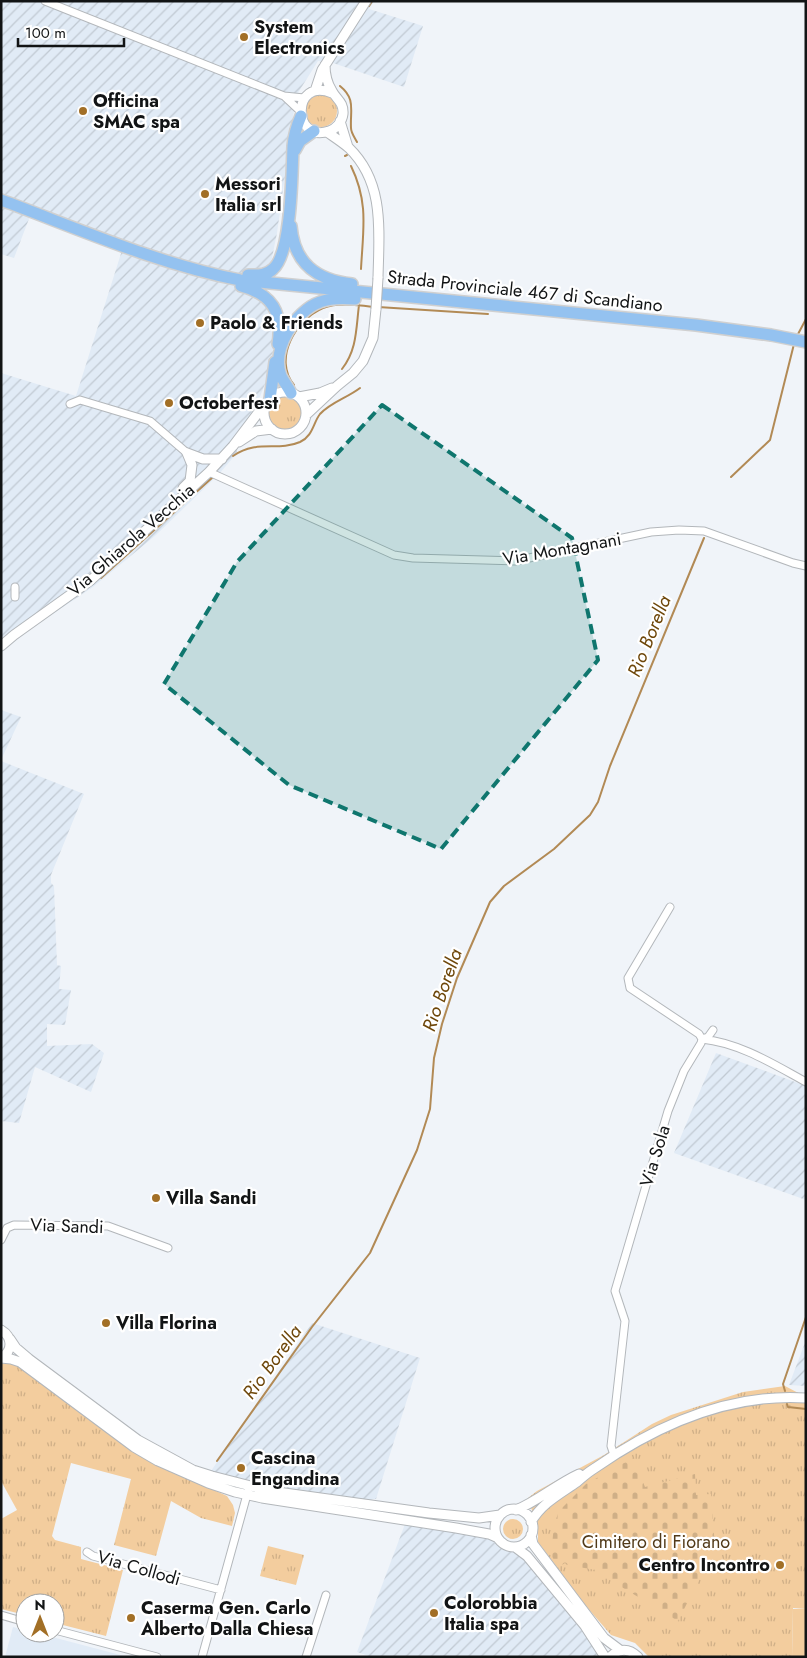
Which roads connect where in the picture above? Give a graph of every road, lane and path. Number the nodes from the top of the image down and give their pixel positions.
1 (45, 1) edge
2 (366, 1) edge
3 (325, 65) junction
4 (314, 91) junction
5 (332, 93) junction
6 (284, 96) junction
7 (304, 98) junction
8 (300, 114) junction
9 (340, 121) junction
10 (314, 131) junction
11 (327, 132) junction
12 (348, 147) junction
13 (294, 154) junction
14 (1, 193) edge
15 (1, 200) edge
16 (290, 209) junction
17 (160, 256) junction
18 (460, 302) junction
19 (806, 342) edge
20 (337, 386) junction
21 (295, 395) junction
22 (268, 403) junction
23 (70, 404) dead end
24 (306, 415) junction
25 (272, 429) junction
26 (233, 446) junction
27 (187, 453) junction
28 (203, 458) junction
29 (222, 458) junction
30 (192, 465) junction
31 (209, 472) junction
32 (180, 499) junction
33 (806, 566) edge
34 (15, 588) dead end
35 (16, 597) dead end
36 (1, 646) edge
37 (670, 907) dead end
38 (713, 1030) dead end
39 (702, 1039) junction
40 (806, 1082) edge
41 (1, 1240) edge
42 (168, 1248) dead end
43 (1, 1330) edge
44 (10, 1339) junction
45 (1, 1358) edge
46 (806, 1398) edge
47 (614, 1455) junction
48 (593, 1468) junction
49 (248, 1491) junction
50 (516, 1510) junction
51 (500, 1515) junction
52 (531, 1522) junction
53 (531, 1535) junction
54 (498, 1538) junction
55 (515, 1547) junction
56 (87, 1552) dead end
57 (221, 1590) junction
58 (326, 1595) dead end
59 (1, 1615) edge
60 (15, 1619) edge
61 (65, 1633) edge
62 (620, 1650) junction
63 (157, 1657) edge
64 (202, 1657) edge
65 (306, 1657) edge
66 (605, 1657) edge
67 (610, 1657) edge
68 (638, 1657) edge

1 - 6 street
2 - 3 street
3 - 4 street
3 - 5 street, Via Ghiarola Vecchia
4 - 5 street
4 - 7 street
5 - 9 street, Via Ghiarola Vecchia
6 - 7 street
6 - 8 street
7 - 8 street
8 - 10 street
8 - 13 highway
9 - 11 street
9 - 12 street, Via Ghiarola Vecchia
10 - 11 street
10 - 13 highway
11 - 12 street, Via Ghiarola Vecchia
12 - 20 street, Via Ghiarola Vecchia, bridge
13 - 16 highway
14 - 17 highway, Strada Provinciale 467 di Scandiano
15 - 17 highway, Strada Provinciale 467 di Scandiano
16 - 17 highway
16 - 18 highway
17 - 18 highway, Strada Provinciale 467 di Scandiano
17 - 22 highway
18 - 19 highway, Strada Provinciale 467 di Scandiano
18 - 21 highway
20 - 21 street, Via Ghiarola Vecchia
20 - 24 street, Via Ghiarola Vecchia
21 - 22 street, Via Ghiarola Vecchia
21 - 24 street
22 - 25 street
22 - 26 street, Via Ghiarola Vecchia
23 - 27 street
24 - 25 street, Via Ghiarola Vecchia
25 - 26 street, Via Ghiarola Vecchia
26 - 29 street, Via Ghiarola Vecchia
27 - 28 street
27 - 30 street
28 - 29 street
28 - 31 street
29 - 31 street, Via Ghiarola Vecchia
30 - 31 street
30 - 32 street
31 - 32 street, Via Ghiarola Vecchia
31 - 33 street, Via Montagnani
32 - 36 street, Via Ghiarola Vecchia
34 - 35 street
37 - 39 street
38 - 39 street
39 - 40 street
39 - 47 street, Via Sola
41 - 42 street, Via Sandi
43 - 44 street
44 - 45 street
44 - 49 street
45 - 49 street
46 - 47 street
47 - 48 street
48 - 50 street
48 - 52 street
49 - 51 street
49 - 54 street
49 - 57 street
50 - 51 street
50 - 52 street
51 - 54 street
52 - 53 street
53 - 55 street
53 - 62 street
54 - 55 street
55 - 66 street
56 - 57 street, Via Collodi
57 - 64 street
58 - 65 street
59 - 60 street
61 - 63 street
62 - 67 street
62 - 68 street

